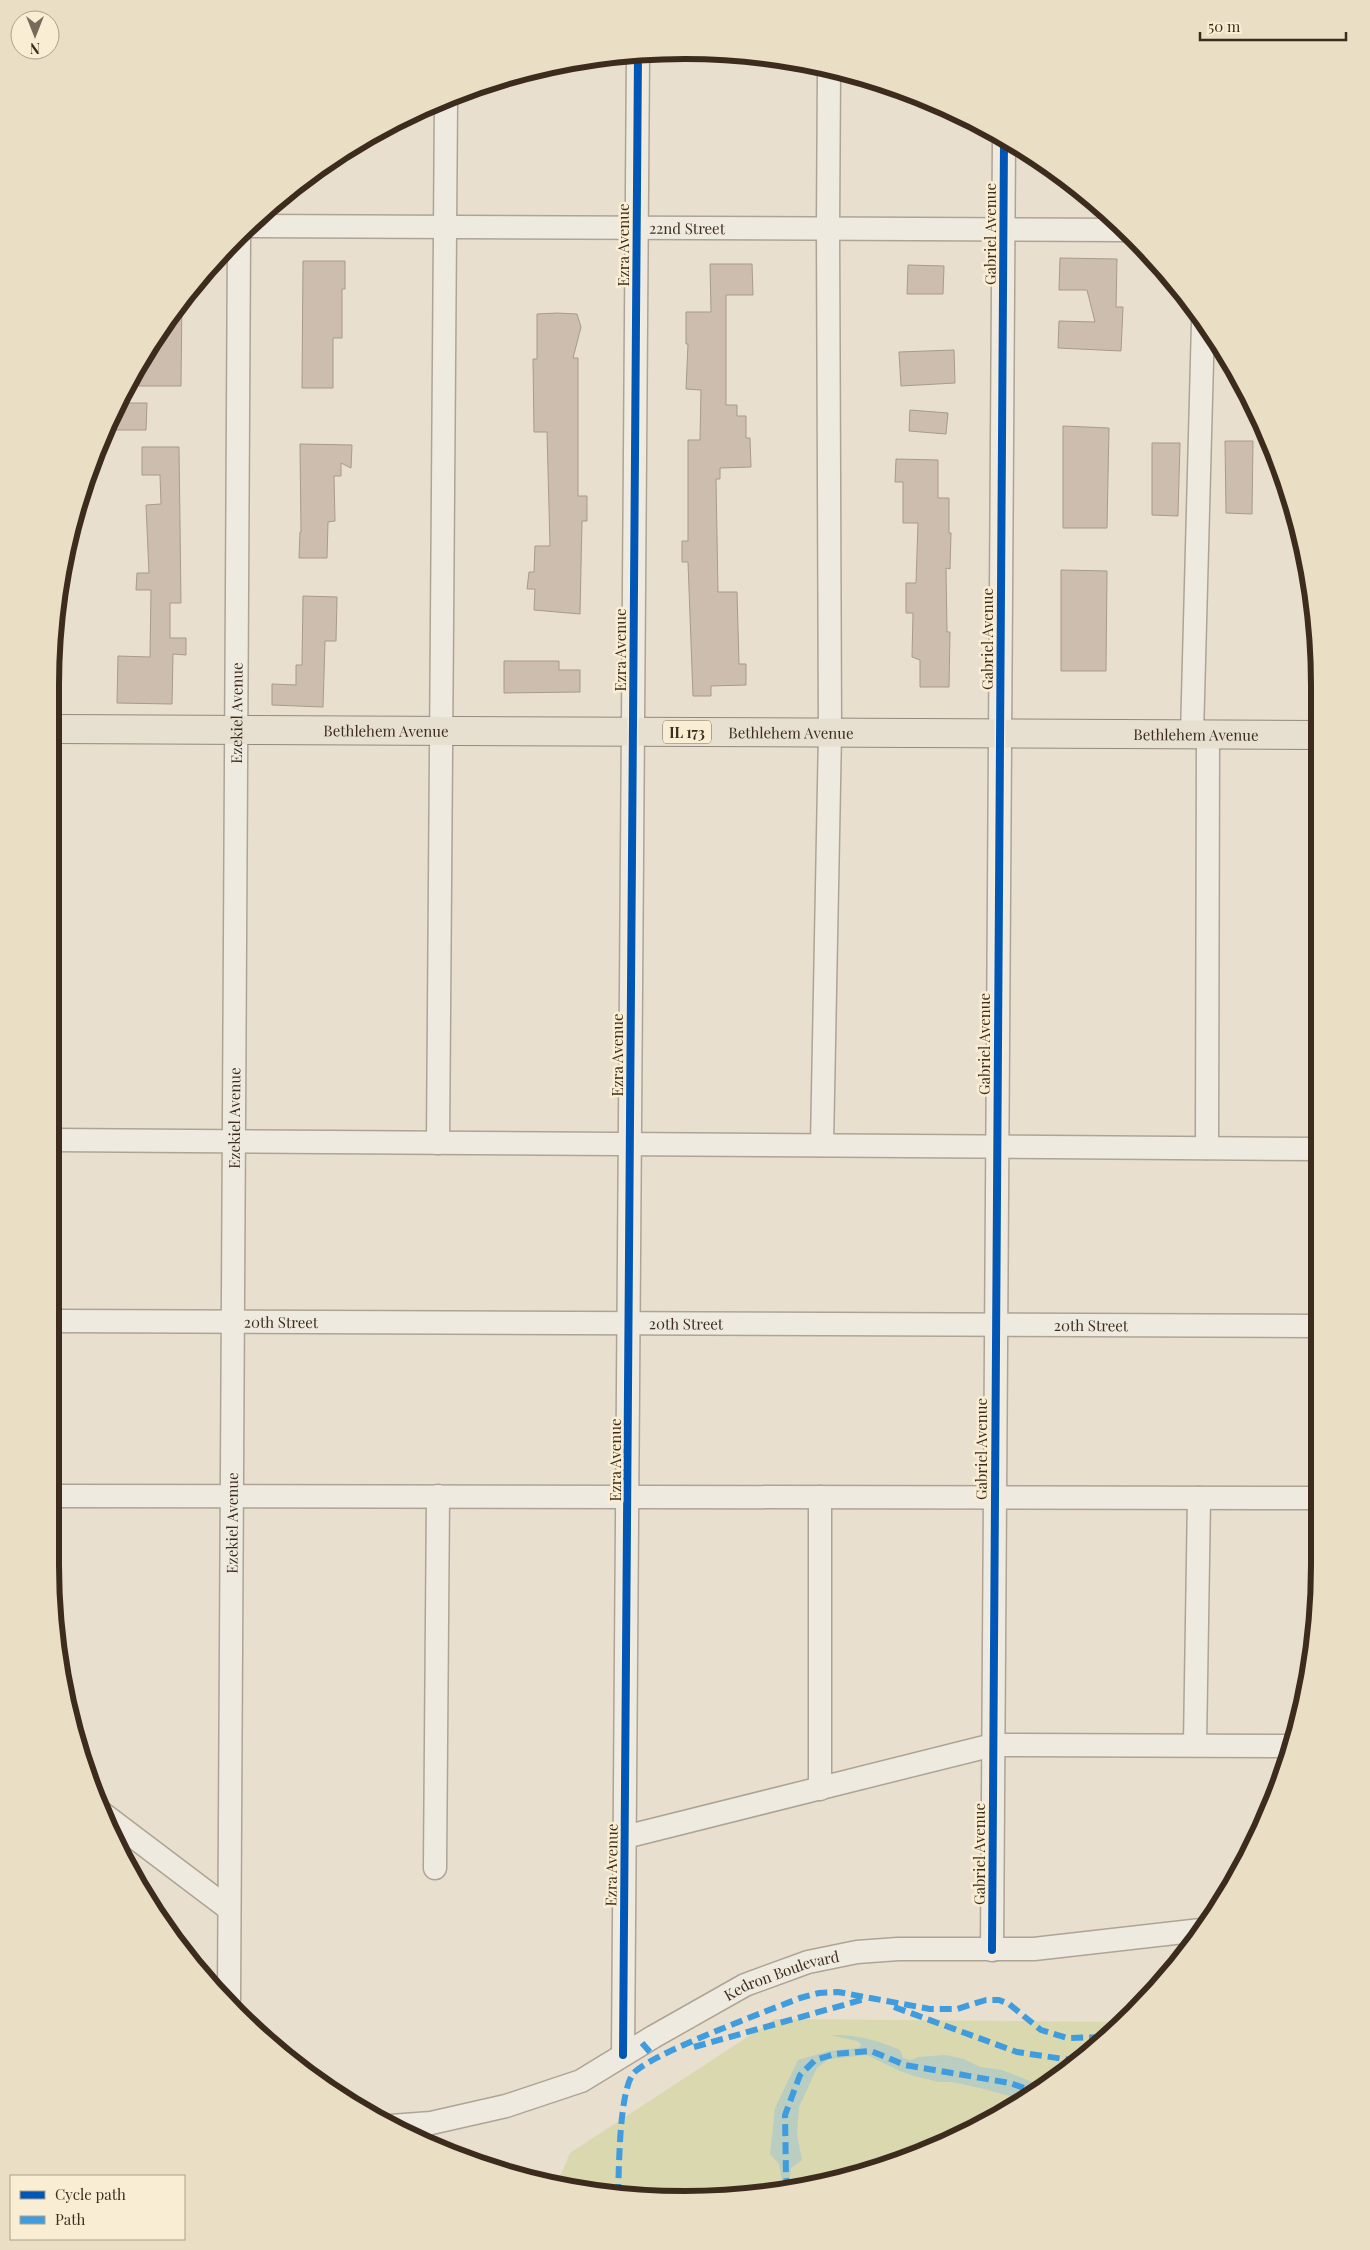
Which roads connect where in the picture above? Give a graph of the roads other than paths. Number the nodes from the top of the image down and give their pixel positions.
1 (638, 61) edge
2 (829, 76) edge
3 (446, 106) edge
4 (1004, 147) edge
5 (259, 226) edge
6 (444, 227) junction
7 (637, 228) junction
8 (828, 229) junction
9 (1004, 229) junction
10 (1115, 230) edge
11 (239, 245) edge
12 (1203, 333) edge
13 (59, 730) edge
14 (236, 730) junction
15 (441, 731) junction
16 (633, 732) junction
17 (830, 733) junction
18 (1000, 734) junction
19 (1200, 735) junction
20 (1311, 735) edge
21 (59, 1140) edge
22 (234, 1141) junction
23 (438, 1143) junction
24 (630, 1144) junction
25 (822, 1145) junction
26 (998, 1146) junction
27 (1207, 1148) junction
28 (1311, 1148) edge
29 (59, 1321) edge
30 (232, 1321) junction
31 (630, 1323) junction
32 (995, 1325) junction
33 (1311, 1326) edge
34 (59, 1496) edge
35 (232, 1496) junction
36 (438, 1496) junction
37 (628, 1497) junction
38 (820, 1497) junction
39 (994, 1497) junction
40 (1199, 1498) junction
41 (1311, 1498) edge
42 (993, 1744) junction
43 (1195, 1745) junction
44 (1284, 1746) edge
45 (820, 1788) junction
46 (114, 1822) edge
47 (625, 1838) junction
48 (434, 1868) dead end
49 (229, 1908) junction
50 (1193, 1931) edge
51 (992, 1950) junction
52 (228, 1993) edge
53 (623, 2055) junction
54 (404, 2125) edge

1 - 7 street, Ezra Avenue
2 - 8 street
3 - 6 street
4 - 9 street, Gabriel Avenue
5 - 6 street, 22nd Street
6 - 7 street, 22nd Street
6 - 15 street
7 - 8 street, 22nd Street
7 - 16 street, Ezra Avenue
8 - 9 street, 22nd Street
8 - 17 street
9 - 10 street, 22nd Street
9 - 18 street, Gabriel Avenue
11 - 14 street, Ezekiel Avenue
12 - 19 street
13 - 14 main road, Bethlehem Avenue / IL 173
14 - 15 main road, Bethlehem Avenue / IL 173
14 - 22 street, Ezekiel Avenue
15 - 16 main road, Bethlehem Avenue / IL 173
15 - 23 street
16 - 17 main road, Bethlehem Avenue / IL 173
16 - 24 street, Ezra Avenue
17 - 18 main road, Bethlehem Avenue / IL 173
17 - 25 street
18 - 19 main road, Bethlehem Avenue / IL 173
18 - 26 street, Gabriel Avenue
19 - 20 main road, Bethlehem Avenue / IL 173
19 - 27 street
21 - 22 street
22 - 23 street
22 - 30 street, Ezekiel Avenue
23 - 24 street
24 - 25 street
24 - 31 street, Ezra Avenue
25 - 26 street
26 - 27 street
26 - 32 street, Gabriel Avenue
27 - 28 street
29 - 30 street, 20th Street
30 - 31 street, 20th Street
30 - 35 street, Ezekiel Avenue
31 - 32 street, 20th Street
31 - 37 street, Ezra Avenue
32 - 33 street, 20th Street
32 - 39 street, Gabriel Avenue
34 - 35 street
35 - 36 street
35 - 49 street, Ezekiel Avenue
36 - 37 street
36 - 48 street
37 - 38 street
37 - 47 street, Ezra Avenue
38 - 39 street
38 - 45 street
39 - 40 street
39 - 42 street, Gabriel Avenue
40 - 41 street
40 - 43 street
42 - 43 street
42 - 45 street
42 - 51 street, Gabriel Avenue
43 - 44 street
45 - 47 street
46 - 49 street
47 - 53 street, Ezra Avenue
49 - 52 street, Ezekiel Avenue
50 - 51 street, Kedron Boulevard
51 - 53 street, Kedron Boulevard
53 - 54 street, Kedron Boulevard

